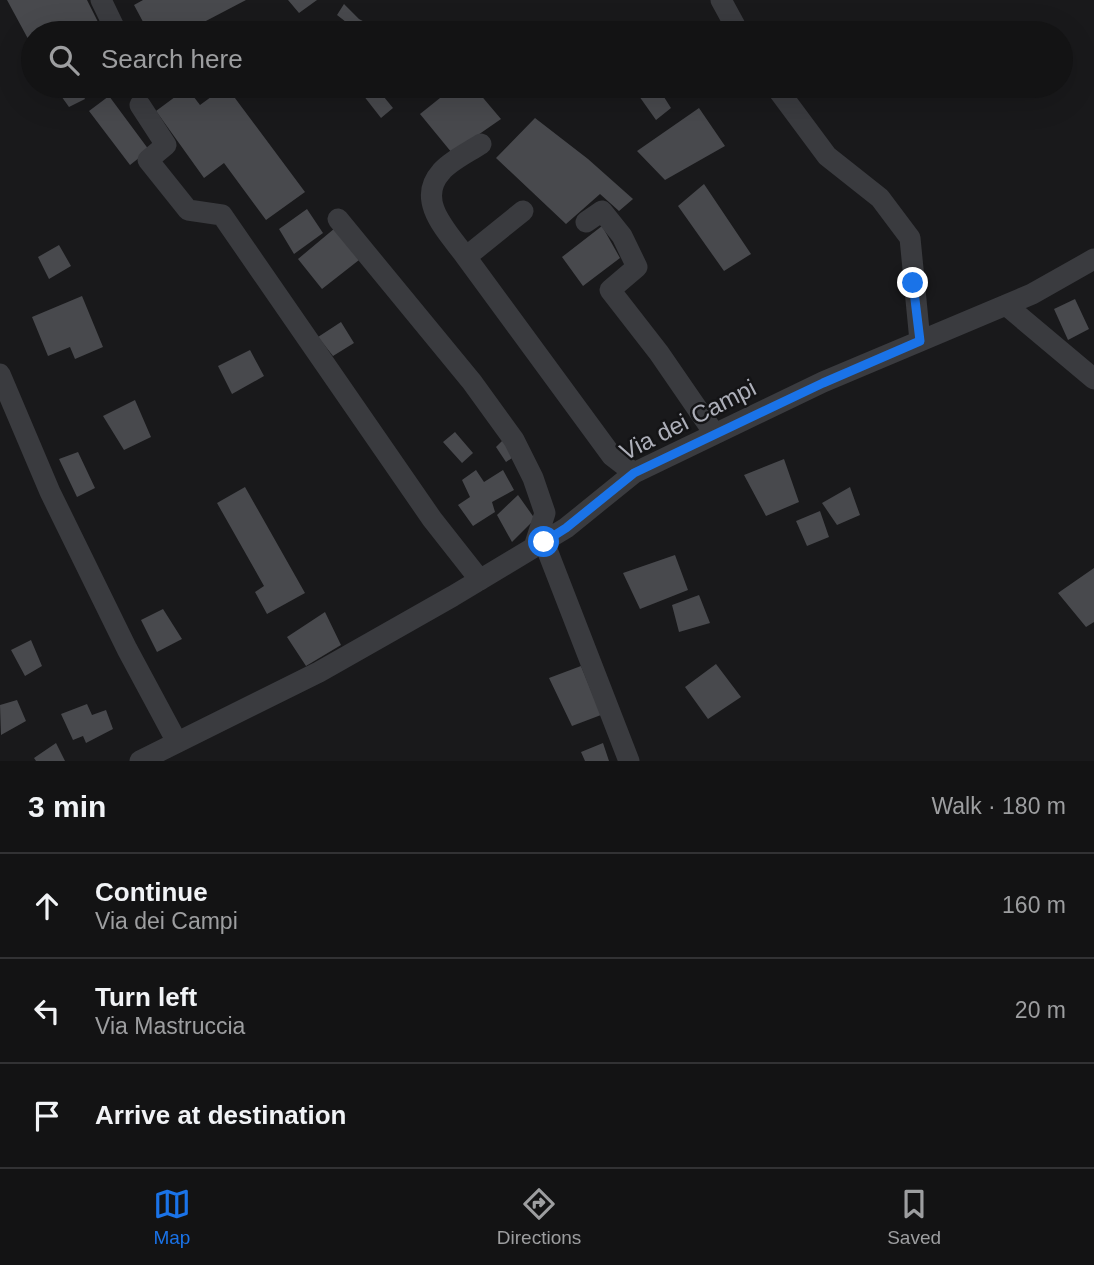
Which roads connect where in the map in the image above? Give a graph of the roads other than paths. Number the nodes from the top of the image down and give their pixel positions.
1 (101, 0) edge
2 (722, 0) edge
3 (111, 21) edge
4 (733, 21) edge
5 (784, 98) edge
6 (140, 105) dead end
7 (481, 144) dead end
8 (523, 211) dead end
9 (338, 219) dead end
10 (586, 222) dead end
11 (466, 257) junction
12 (1094, 259) edge
13 (1006, 305) junction
14 (920, 341) junction
15 (0, 374) edge
16 (1094, 379) edge
17 (714, 433) junction
18 (634, 473) junction
19 (539, 544) junction
20 (480, 580) junction
21 (177, 742) junction
22 (140, 761) edge
23 (629, 761) edge

1 - 3 street
2 - 4 street
5 - 14 street
6 - 20 street
7 - 11 street
8 - 11 street
9 - 19 street
10 - 17 street
11 - 18 street
12 - 13 street, Via dei Campi
13 - 14 street, Via dei Campi
13 - 16 street
14 - 17 street, Via dei Campi
15 - 21 street
17 - 18 street, Via dei Campi
18 - 19 street, Via dei Campi
19 - 20 street, Via dei Campi
19 - 23 street
20 - 21 street, Via dei Campi
21 - 22 street, Via dei Campi

